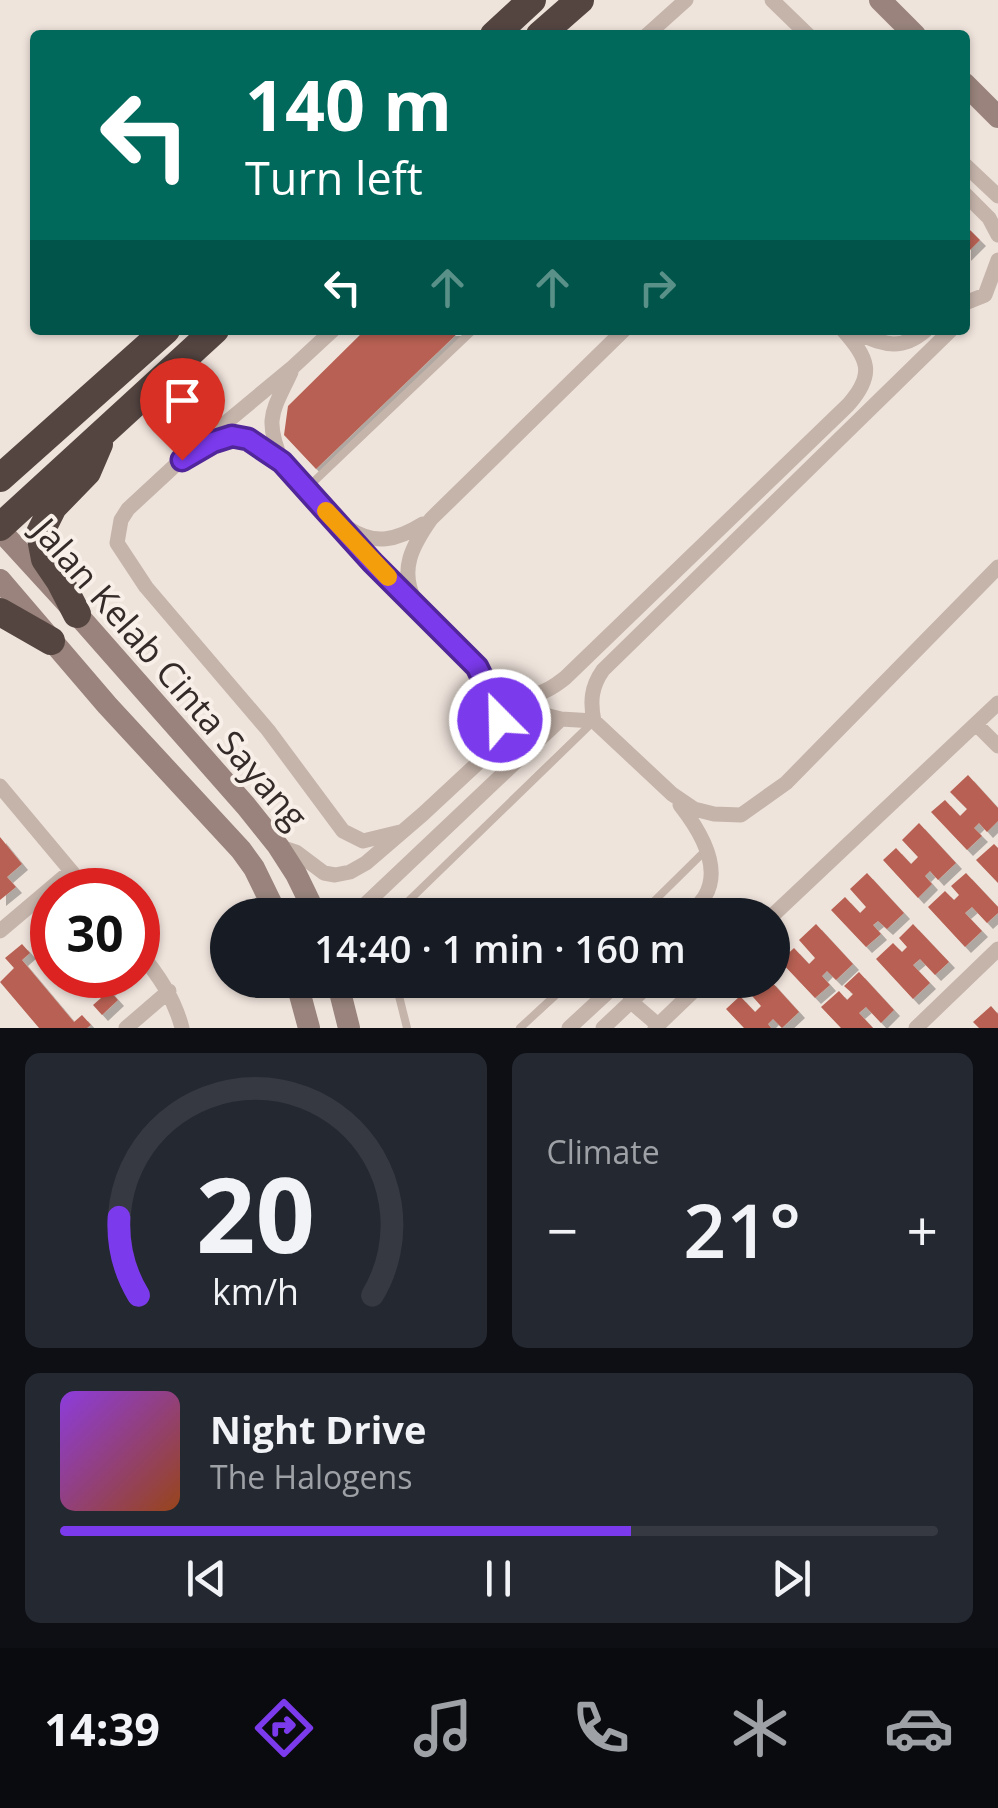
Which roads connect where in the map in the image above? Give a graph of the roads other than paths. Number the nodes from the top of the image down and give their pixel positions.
1 (532, 0) edge
2 (580, 0) edge
3 (686, 0) edge
4 (772, 0) edge
5 (885, 5) edge
6 (499, 30) edge
7 (546, 30) edge
8 (653, 30) edge
9 (795, 30) edge
10 (895, 30) edge
11 (911, 30) edge
12 (970, 89) edge
13 (998, 117) edge
14 (970, 170) edge
15 (998, 196) edge
16 (970, 199) edge
17 (998, 234) edge
18 (998, 260) edge
19 (991, 290) edge
20 (970, 311) edge
21 (160, 335) edge
22 (209, 335) edge
23 (328, 335) edge
24 (468, 335) edge
25 (619, 335) edge
26 (848, 335) edge
27 (860, 335) edge
28 (920, 335) edge
29 (946, 335) edge
30 (293, 367) junction
31 (106, 429) junction
32 (52, 430) junction
33 (0, 451) edge
34 (182, 460) junction
35 (282, 462) junction
36 (0, 478) edge
37 (306, 489) junction
38 (332, 518) junction
39 (431, 519) junction
40 (0, 528) edge
41 (998, 567) edge
42 (0, 580) edge
43 (420, 609) junction
44 (0, 612) edge
45 (77, 614) junction
46 (52, 641) junction
47 (477, 667) junction
48 (998, 703) edge
49 (561, 720) junction
50 (594, 721) junction
51 (976, 724) junction
52 (998, 746) edge
53 (0, 786) edge
54 (672, 794) junction
55 (406, 830) junction
56 (278, 846) junction
57 (707, 850) junction
58 (68, 868) edge
59 (270, 898) edge
60 (308, 898) edge
61 (372, 898) edge
62 (412, 898) edge
63 (658, 898) edge
64 (704, 898) edge
65 (790, 899) edge
66 (30, 905) edge
67 (0, 931) edge
68 (998, 949) edge
69 (160, 979) edge
70 (169, 991) junction
71 (301, 998) edge
72 (342, 998) edge
73 (400, 998) edge
74 (552, 998) edge
75 (602, 998) edge
76 (633, 998) edge
77 (686, 998) edge
78 (630, 1001) junction
79 (664, 1024) edge
80 (126, 1028) edge
81 (182, 1028) edge
82 (309, 1028) edge
83 (349, 1028) edge
84 (407, 1028) edge
85 (520, 1028) edge
86 (569, 1028) edge
87 (603, 1028) edge
88 (916, 1028) edge

1 - 6 highway
2 - 7 highway
3 - 8 street
4 - 9 street
5 - 10 street
5 - 11 main road
12 - 13 main road
14 - 15 street
16 - 17 street
18 - 19 street
19 - 20 street
21 - 32 highway
22 - 31 highway
23 - 30 street
24 - 37 lane
25 - 39 street
26 - 47 street
27 - 28 street
29 - 50 street
30 - 34 street
30 - 35 street
31 - 40 highway
31 - 45 highway
32 - 33 highway
32 - 36 highway
34 - 35 street
34 - 55 street
35 - 37 street
37 - 38 street
38 - 39 street
38 - 43 street
39 - 43 street
40 - 45 main road, Jalan Kelab Cinta Sayang
41 - 54 street
42 - 46 main road, Jalan Kelab Cinta Sayang
43 - 47 street
44 - 46 highway
45 - 56 main road, Jalan Kelab Cinta Sayang
46 - 59 main road, Jalan Kelab Cinta Sayang
47 - 49 street
47 - 55 street
48 - 51 street
49 - 50 street
49 - 61 street
50 - 54 street
50 - 62 lane
51 - 52 street
51 - 65 street
53 - 58 street
54 - 57 street
55 - 56 street
56 - 60 main road, Jalan Kelab Cinta Sayang
57 - 63 lane
57 - 64 street
66 - 67 street
68 - 88 street
69 - 70 street
70 - 80 street
70 - 81 street
71 - 82 main road
72 - 83 main road
73 - 84 lane
74 - 85 lane
75 - 86 street
76 - 78 street
77 - 79 street
78 - 79 street
78 - 87 street

